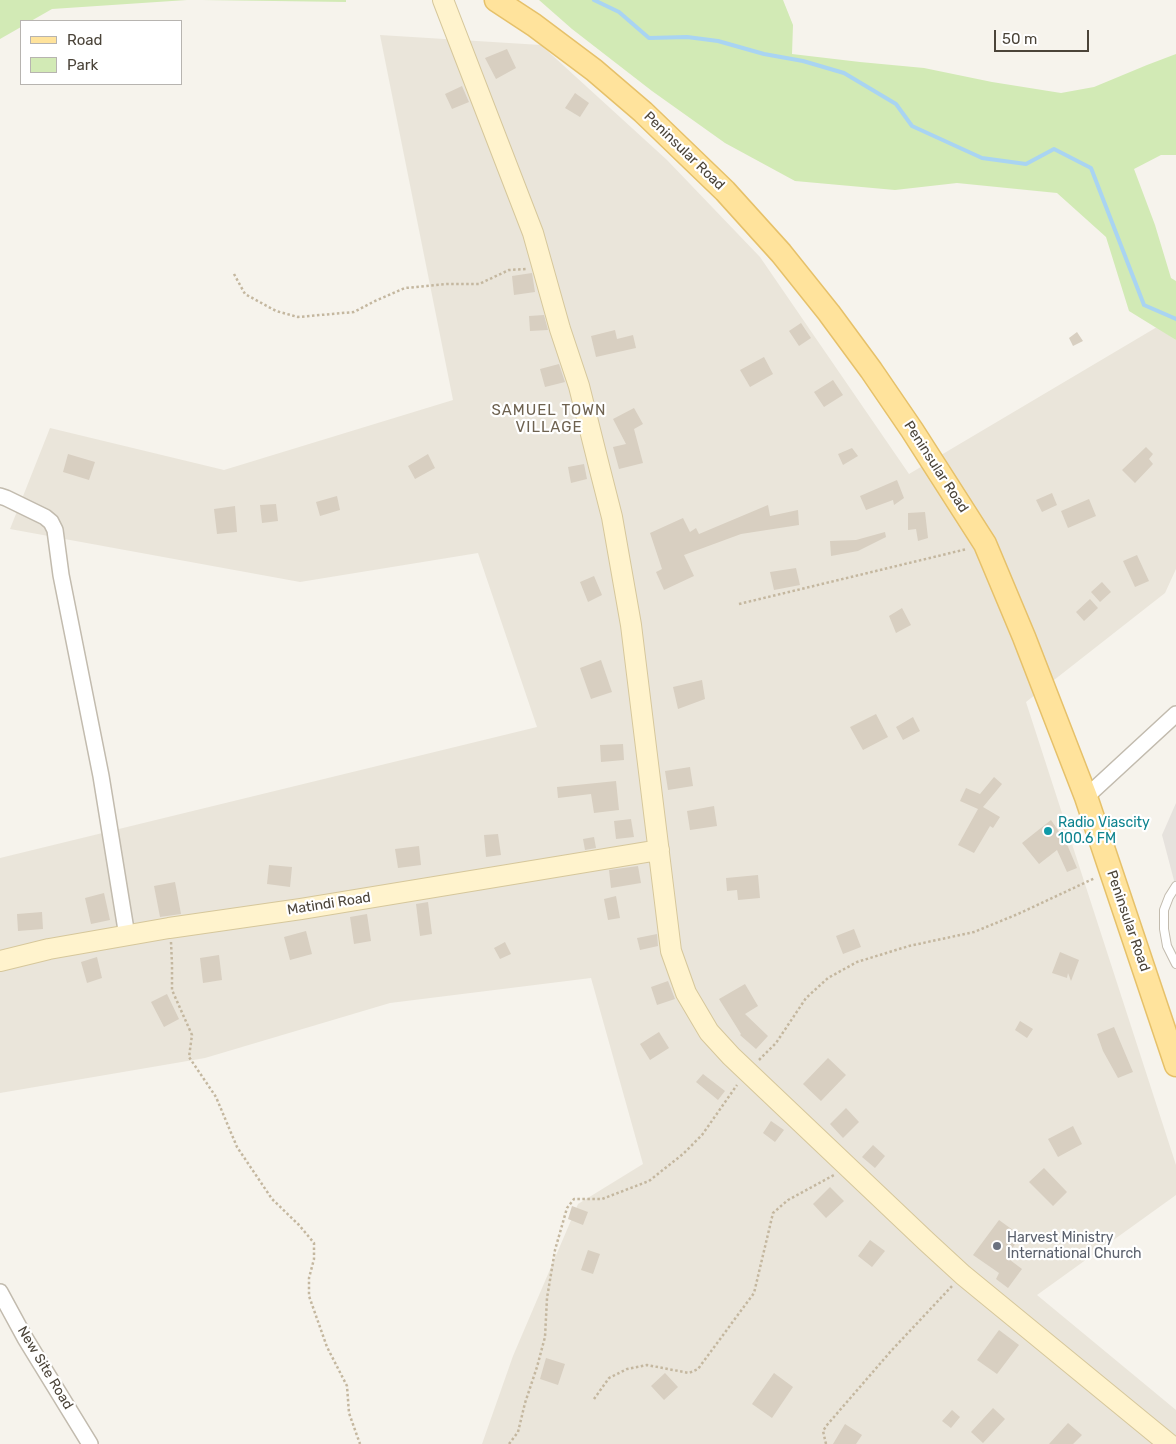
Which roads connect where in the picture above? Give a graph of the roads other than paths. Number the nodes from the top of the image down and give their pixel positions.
1 (443, 0) edge
2 (496, 0) edge
3 (0, 496) edge
4 (1176, 714) edge
5 (1086, 797) junction
6 (659, 850) junction
7 (1176, 886) edge
8 (127, 936) junction
9 (0, 961) edge
10 (1176, 964) edge
11 (1176, 1065) edge
12 (0, 1292) edge
13 (90, 1444) edge
14 (1169, 1444) edge

1 - 6 street
2 - 5 main road, Peninsular Road
3 - 8 street
4 - 5 street
5 - 11 main road, Peninsular Road
6 - 8 street, Matindi Road
6 - 14 street
7 - 10 lane
8 - 9 street, Matindi Road
12 - 13 street, New Site Road

